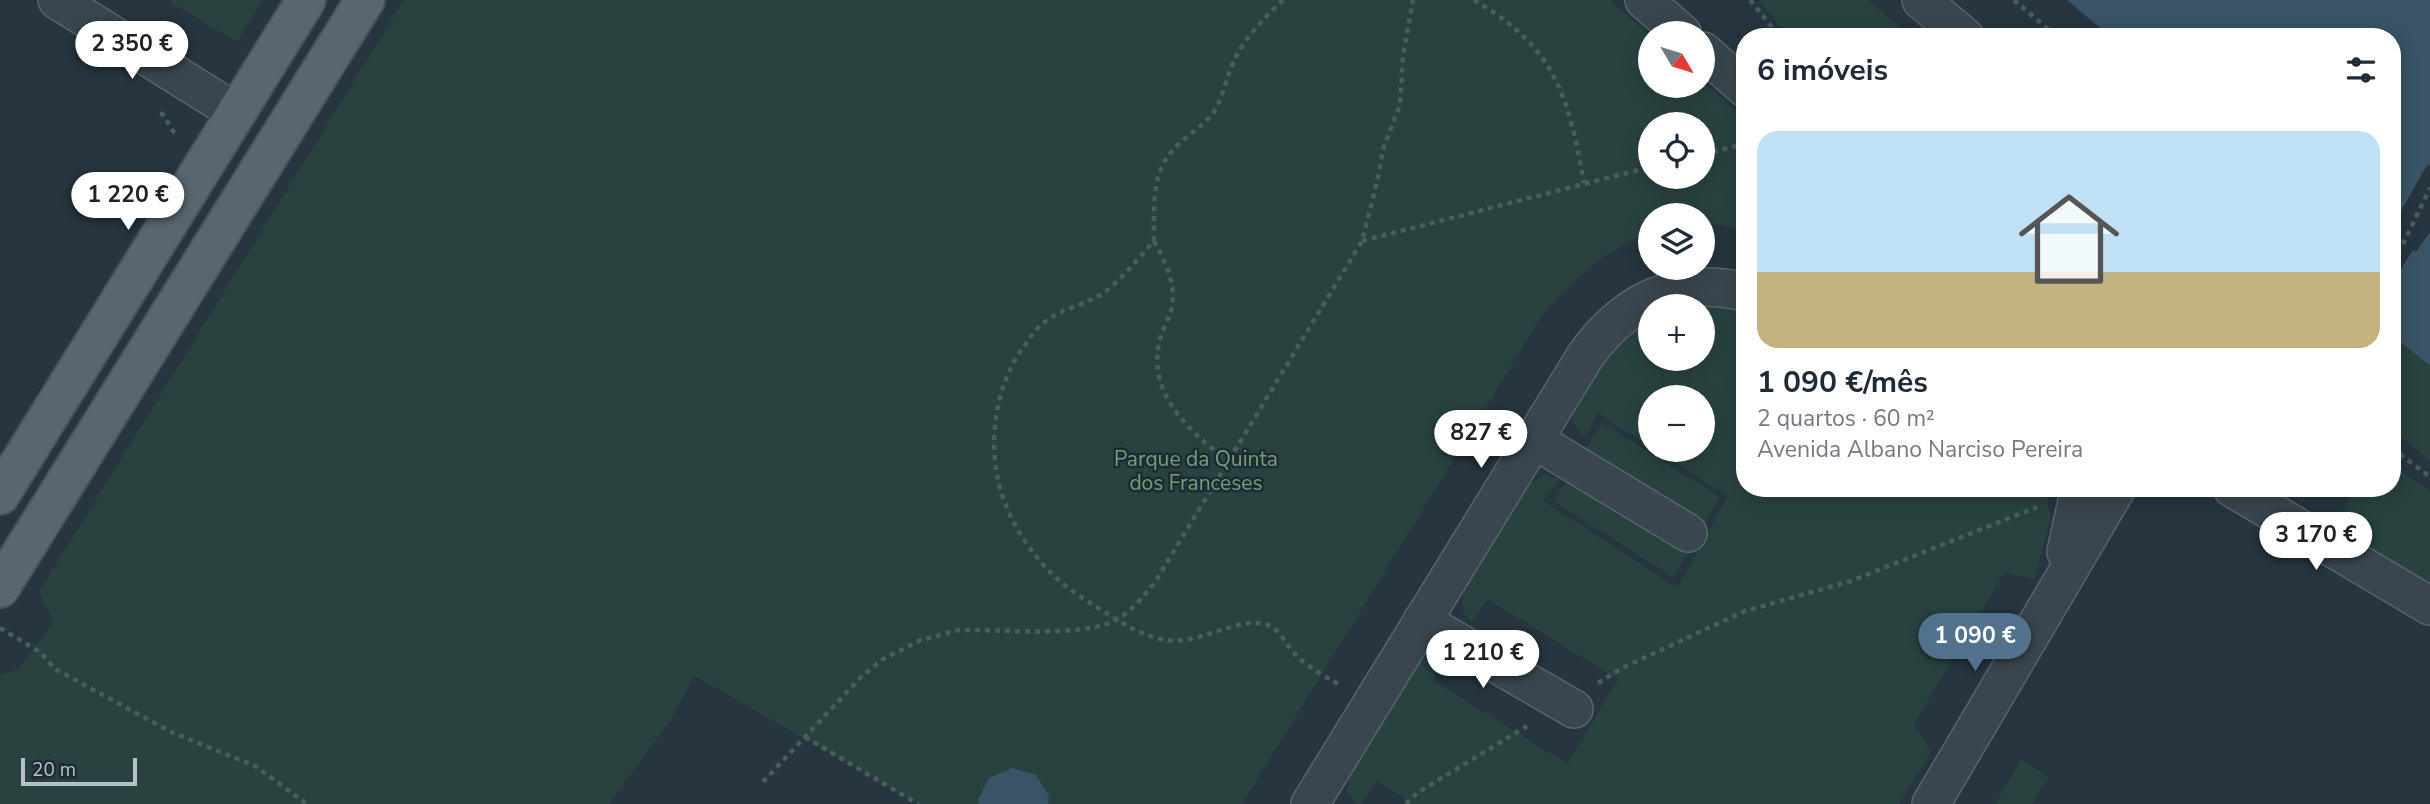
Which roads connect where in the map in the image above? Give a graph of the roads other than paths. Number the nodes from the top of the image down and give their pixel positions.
1 (57, 0) edge
2 (306, 0) edge
3 (365, 0) edge
4 (1644, 0) edge
5 (1921, 0) edge
6 (1668, 21) edge
7 (1954, 28) edge
8 (1715, 62) edge
9 (1736, 80) edge
10 (237, 113) junction
11 (1736, 290) edge
12 (1534, 439) junction
13 (0, 495) edge
14 (2090, 497) edge
15 (2247, 497) edge
16 (1688, 533) dead end
17 (12, 561) edge
18 (0, 587) edge
19 (2430, 606) edge
20 (1422, 621) junction
21 (1569, 706) road end
22 (1312, 804) edge
23 (1931, 804) edge

1 - 10 street
2 - 10 main road
3 - 17 main road
4 - 6 street
5 - 7 street
8 - 9 street
10 - 13 main road
11 - 12 street
12 - 16 street
12 - 20 street
14 - 23 street
15 - 19 street
17 - 18 main road
20 - 21 street
20 - 22 street

